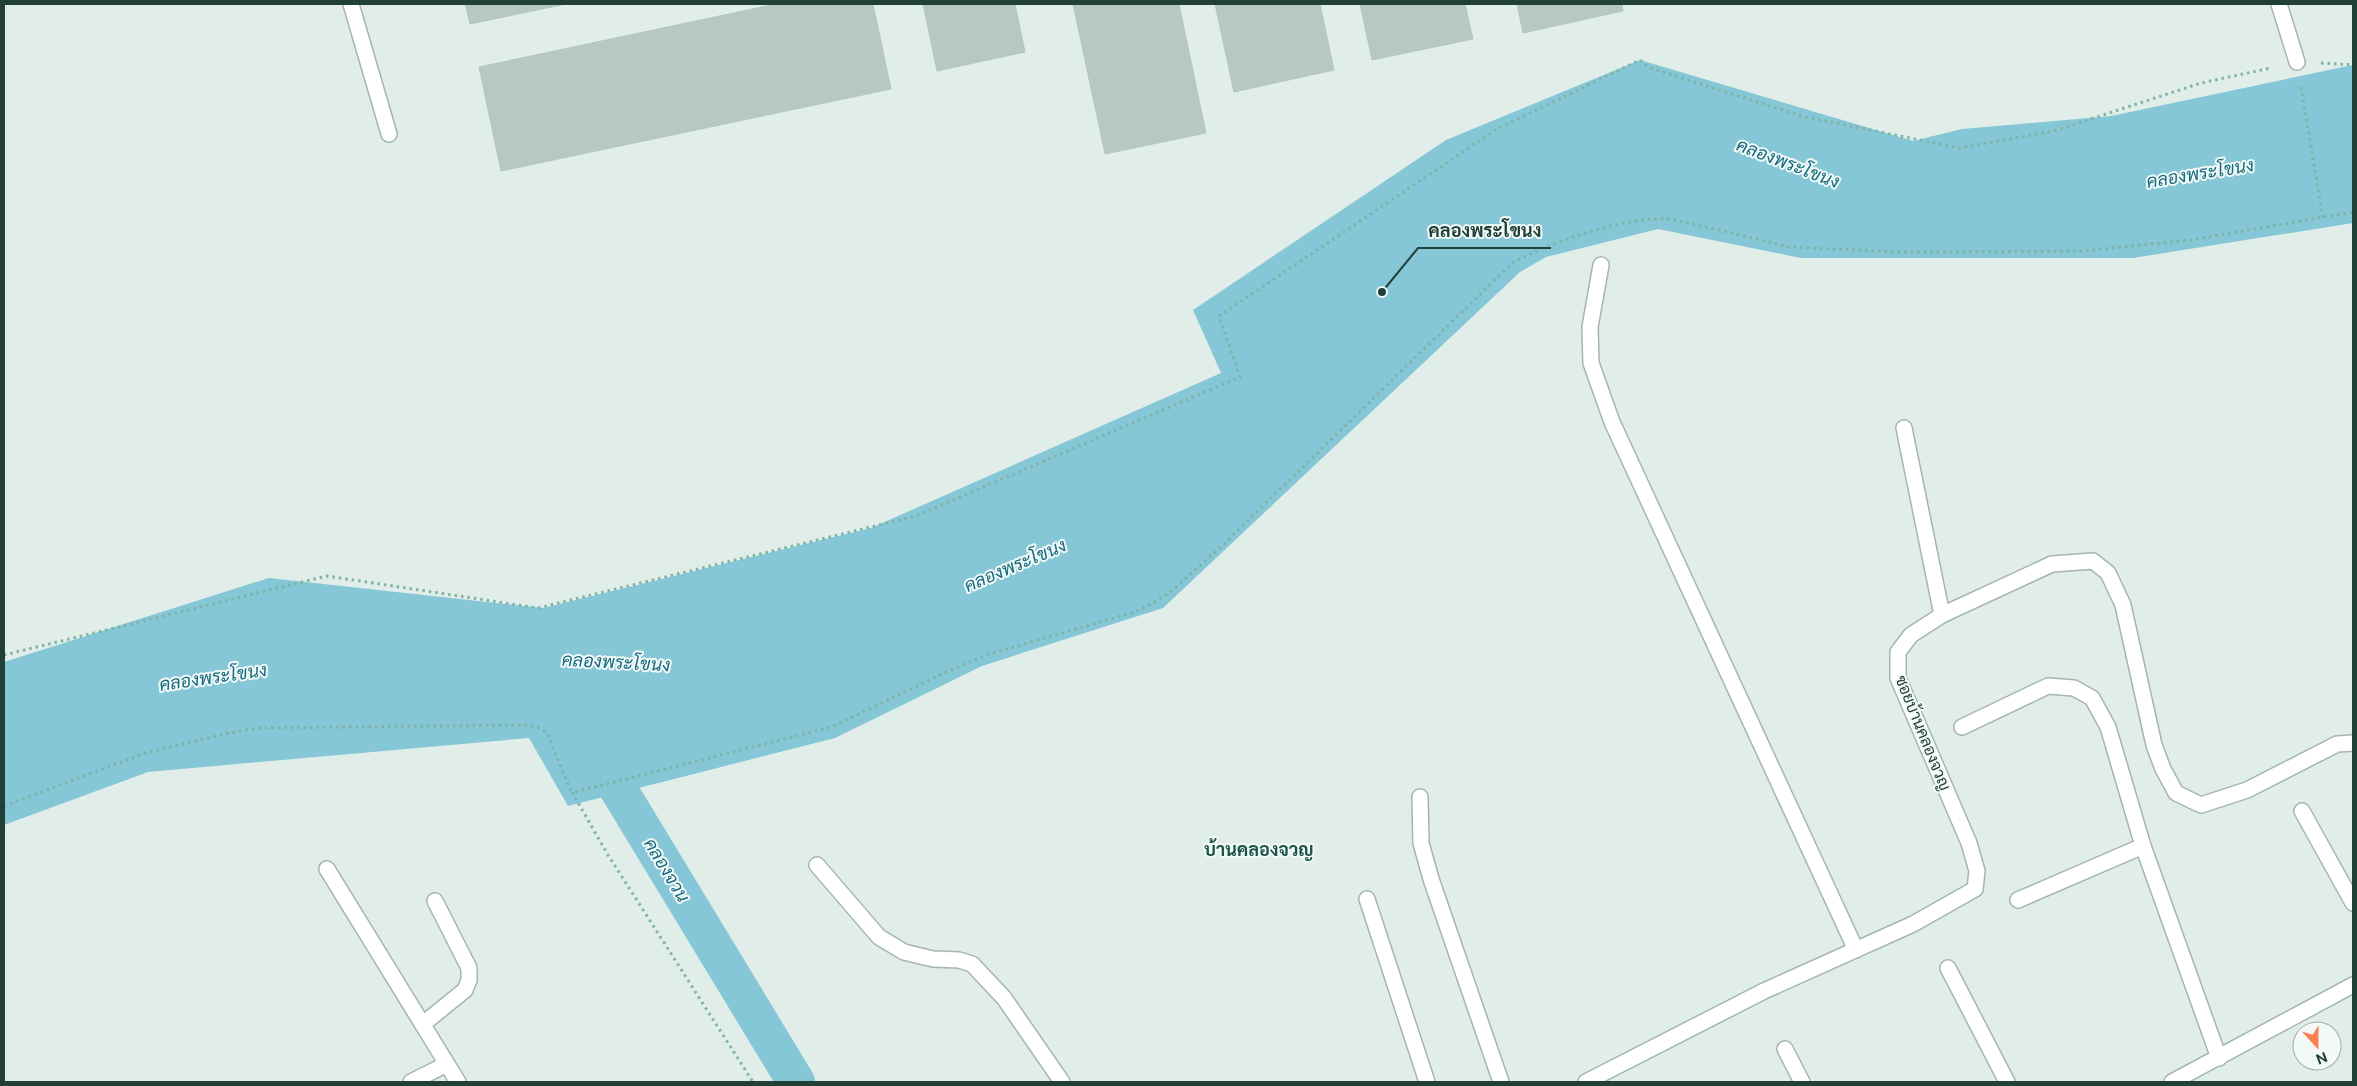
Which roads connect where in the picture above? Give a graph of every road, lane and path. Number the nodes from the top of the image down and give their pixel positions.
1 (351, 4) edge
2 (2279, 4) edge
3 (2297, 62) junction
4 (2353, 64) edge
5 (389, 134) dead end
6 (2353, 212) edge
7 (2322, 217) junction
8 (1601, 265) dead end
9 (1904, 428) dead end
10 (1942, 615) junction
11 (4, 655) edge
12 (1962, 727) dead end
13 (2353, 744) edge
14 (572, 792) junction
15 (1420, 798) dead end
16 (4, 806) edge
17 (2302, 811) dead end
18 (2144, 846) junction
19 (817, 865) dead end
20 (327, 869) dead end
21 (1367, 899) dead end
22 (2018, 900) dead end
23 (435, 901) dead end
24 (2353, 903) edge
25 (1856, 950) junction
26 (1948, 968) dead end
27 (2353, 985) edge
28 (423, 1024) junction
29 (1785, 1049) dead end
30 (2219, 1058) junction
31 (447, 1064) junction
32 (412, 1082) edge
33 (458, 1082) edge
34 (753, 1082) edge
35 (1062, 1082) edge
36 (1427, 1082) edge
37 (1501, 1082) edge
38 (1586, 1082) edge
39 (1802, 1082) edge
40 (2007, 1082) edge
41 (2172, 1082) edge

1 - 5 street
2 - 3 street
3 - 4 path
3 - 7 path
3 - 11 path
6 - 7 path
7 - 14 path
8 - 25 street
9 - 10 street
10 - 13 street, ซอยบ้านคลองจวญ
10 - 25 street, ซอยบ้านคลองจวญ
12 - 18 street
14 - 16 path
14 - 34 path
15 - 37 street
17 - 24 street
18 - 22 street
18 - 30 street
19 - 35 street
20 - 28 street
21 - 36 street
23 - 28 street
25 - 38 street, ซอยบ้านคลองจวญ
26 - 40 street
27 - 30 street
28 - 31 street
29 - 39 street
30 - 41 street
31 - 32 street
31 - 33 street

